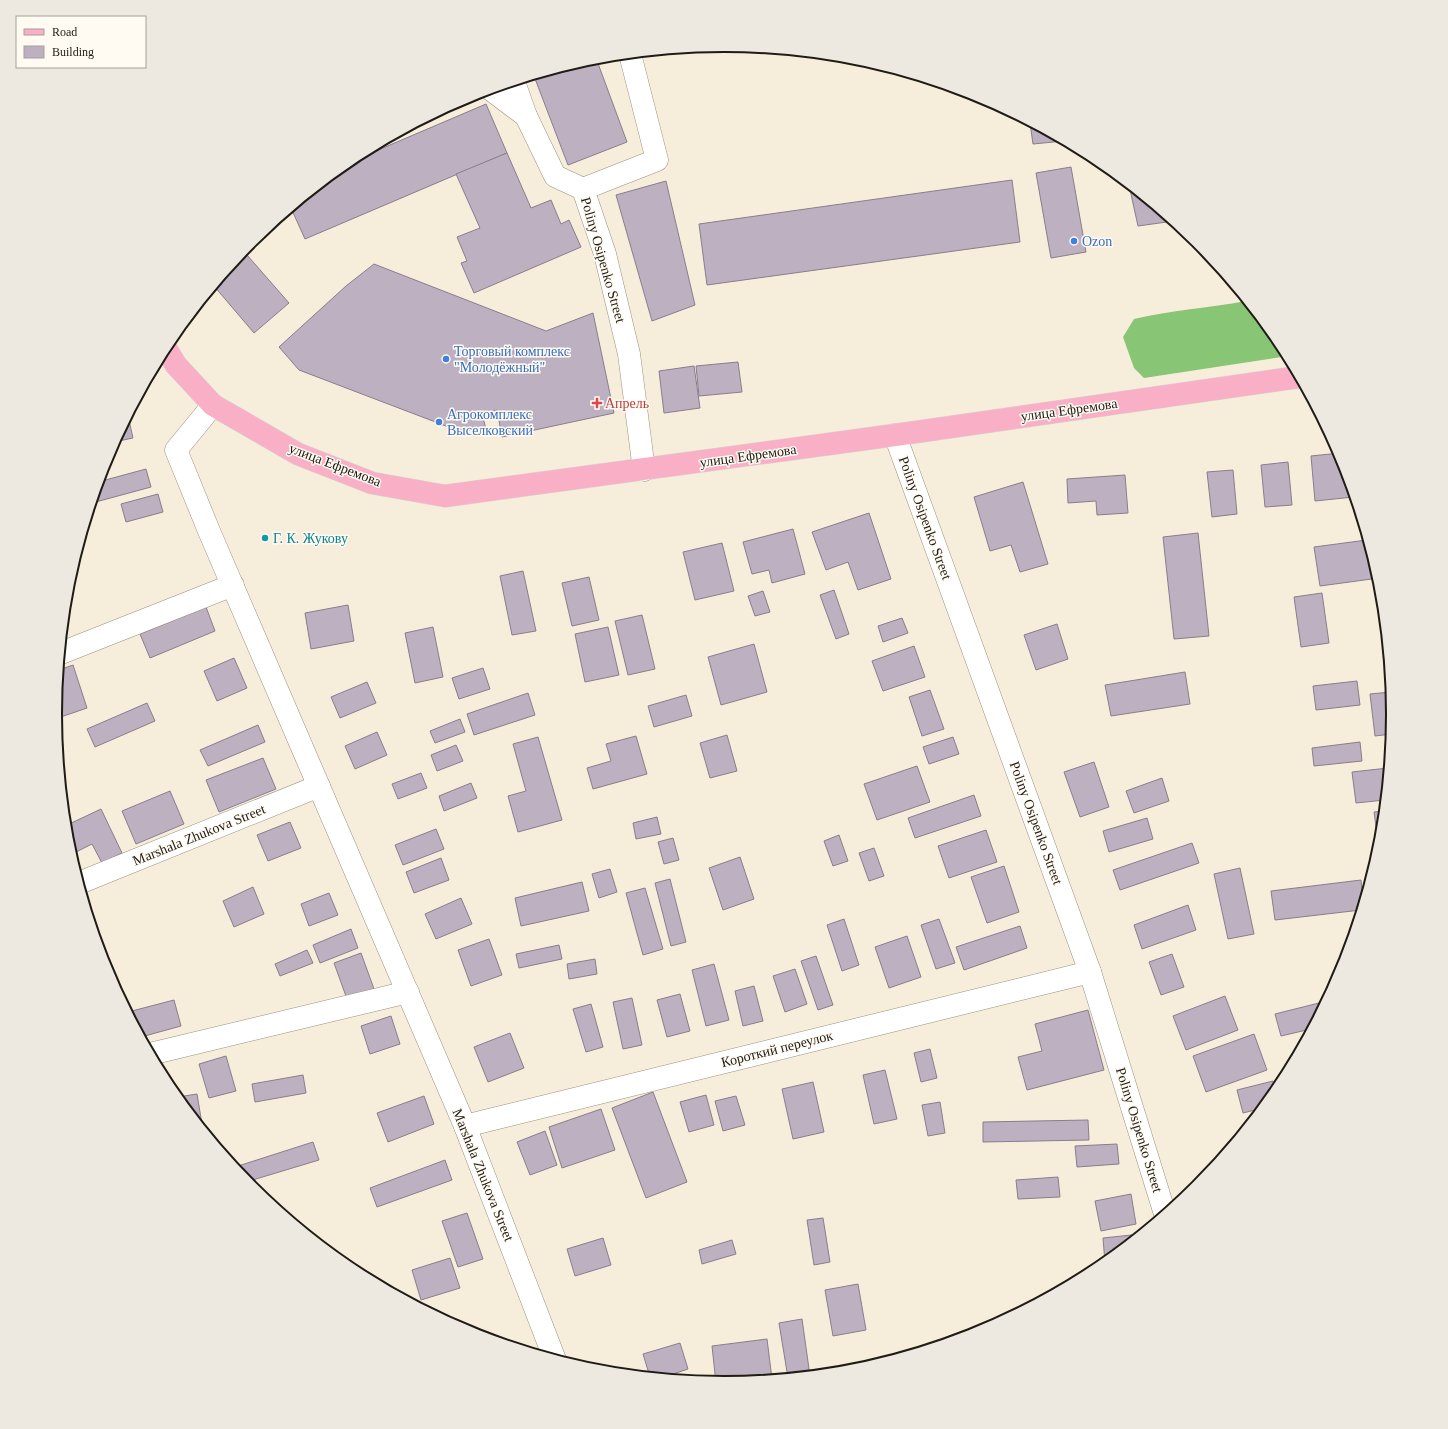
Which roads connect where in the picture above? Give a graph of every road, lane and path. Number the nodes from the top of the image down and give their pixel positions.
1 (631, 59) edge
2 (515, 86) edge
3 (495, 93) edge
4 (526, 116) junction
5 (583, 189) junction
6 (169, 353) edge
7 (1295, 378) edge
8 (213, 405) junction
9 (895, 435) junction
10 (644, 470) junction
11 (232, 585) junction
12 (65, 651) edge
13 (319, 786) junction
14 (83, 881) edge
15 (1090, 972) junction
16 (408, 992) junction
17 (154, 1053) edge
18 (465, 1126) junction
19 (1164, 1210) edge
20 (553, 1354) edge

1 - 5 street, Poliny Osipenko Street
2 - 4 street
3 - 4 street
4 - 5 street
5 - 10 street, Poliny Osipenko Street
6 - 8 main road
7 - 9 main road, улица Ефремова
8 - 10 main road, улица Ефремова
8 - 11 street, Marshala Zhukova Street
9 - 10 main road, улица Ефремова
9 - 15 street, Poliny Osipenko Street
11 - 12 street
11 - 13 street, Marshala Zhukova Street
13 - 14 street, Marshala Zhukova Street
13 - 16 street, Marshala Zhukova Street
15 - 18 street, Короткий переулок
15 - 19 street, Poliny Osipenko Street
16 - 17 street
16 - 18 street, Marshala Zhukova Street
18 - 20 street, Marshala Zhukova Street

